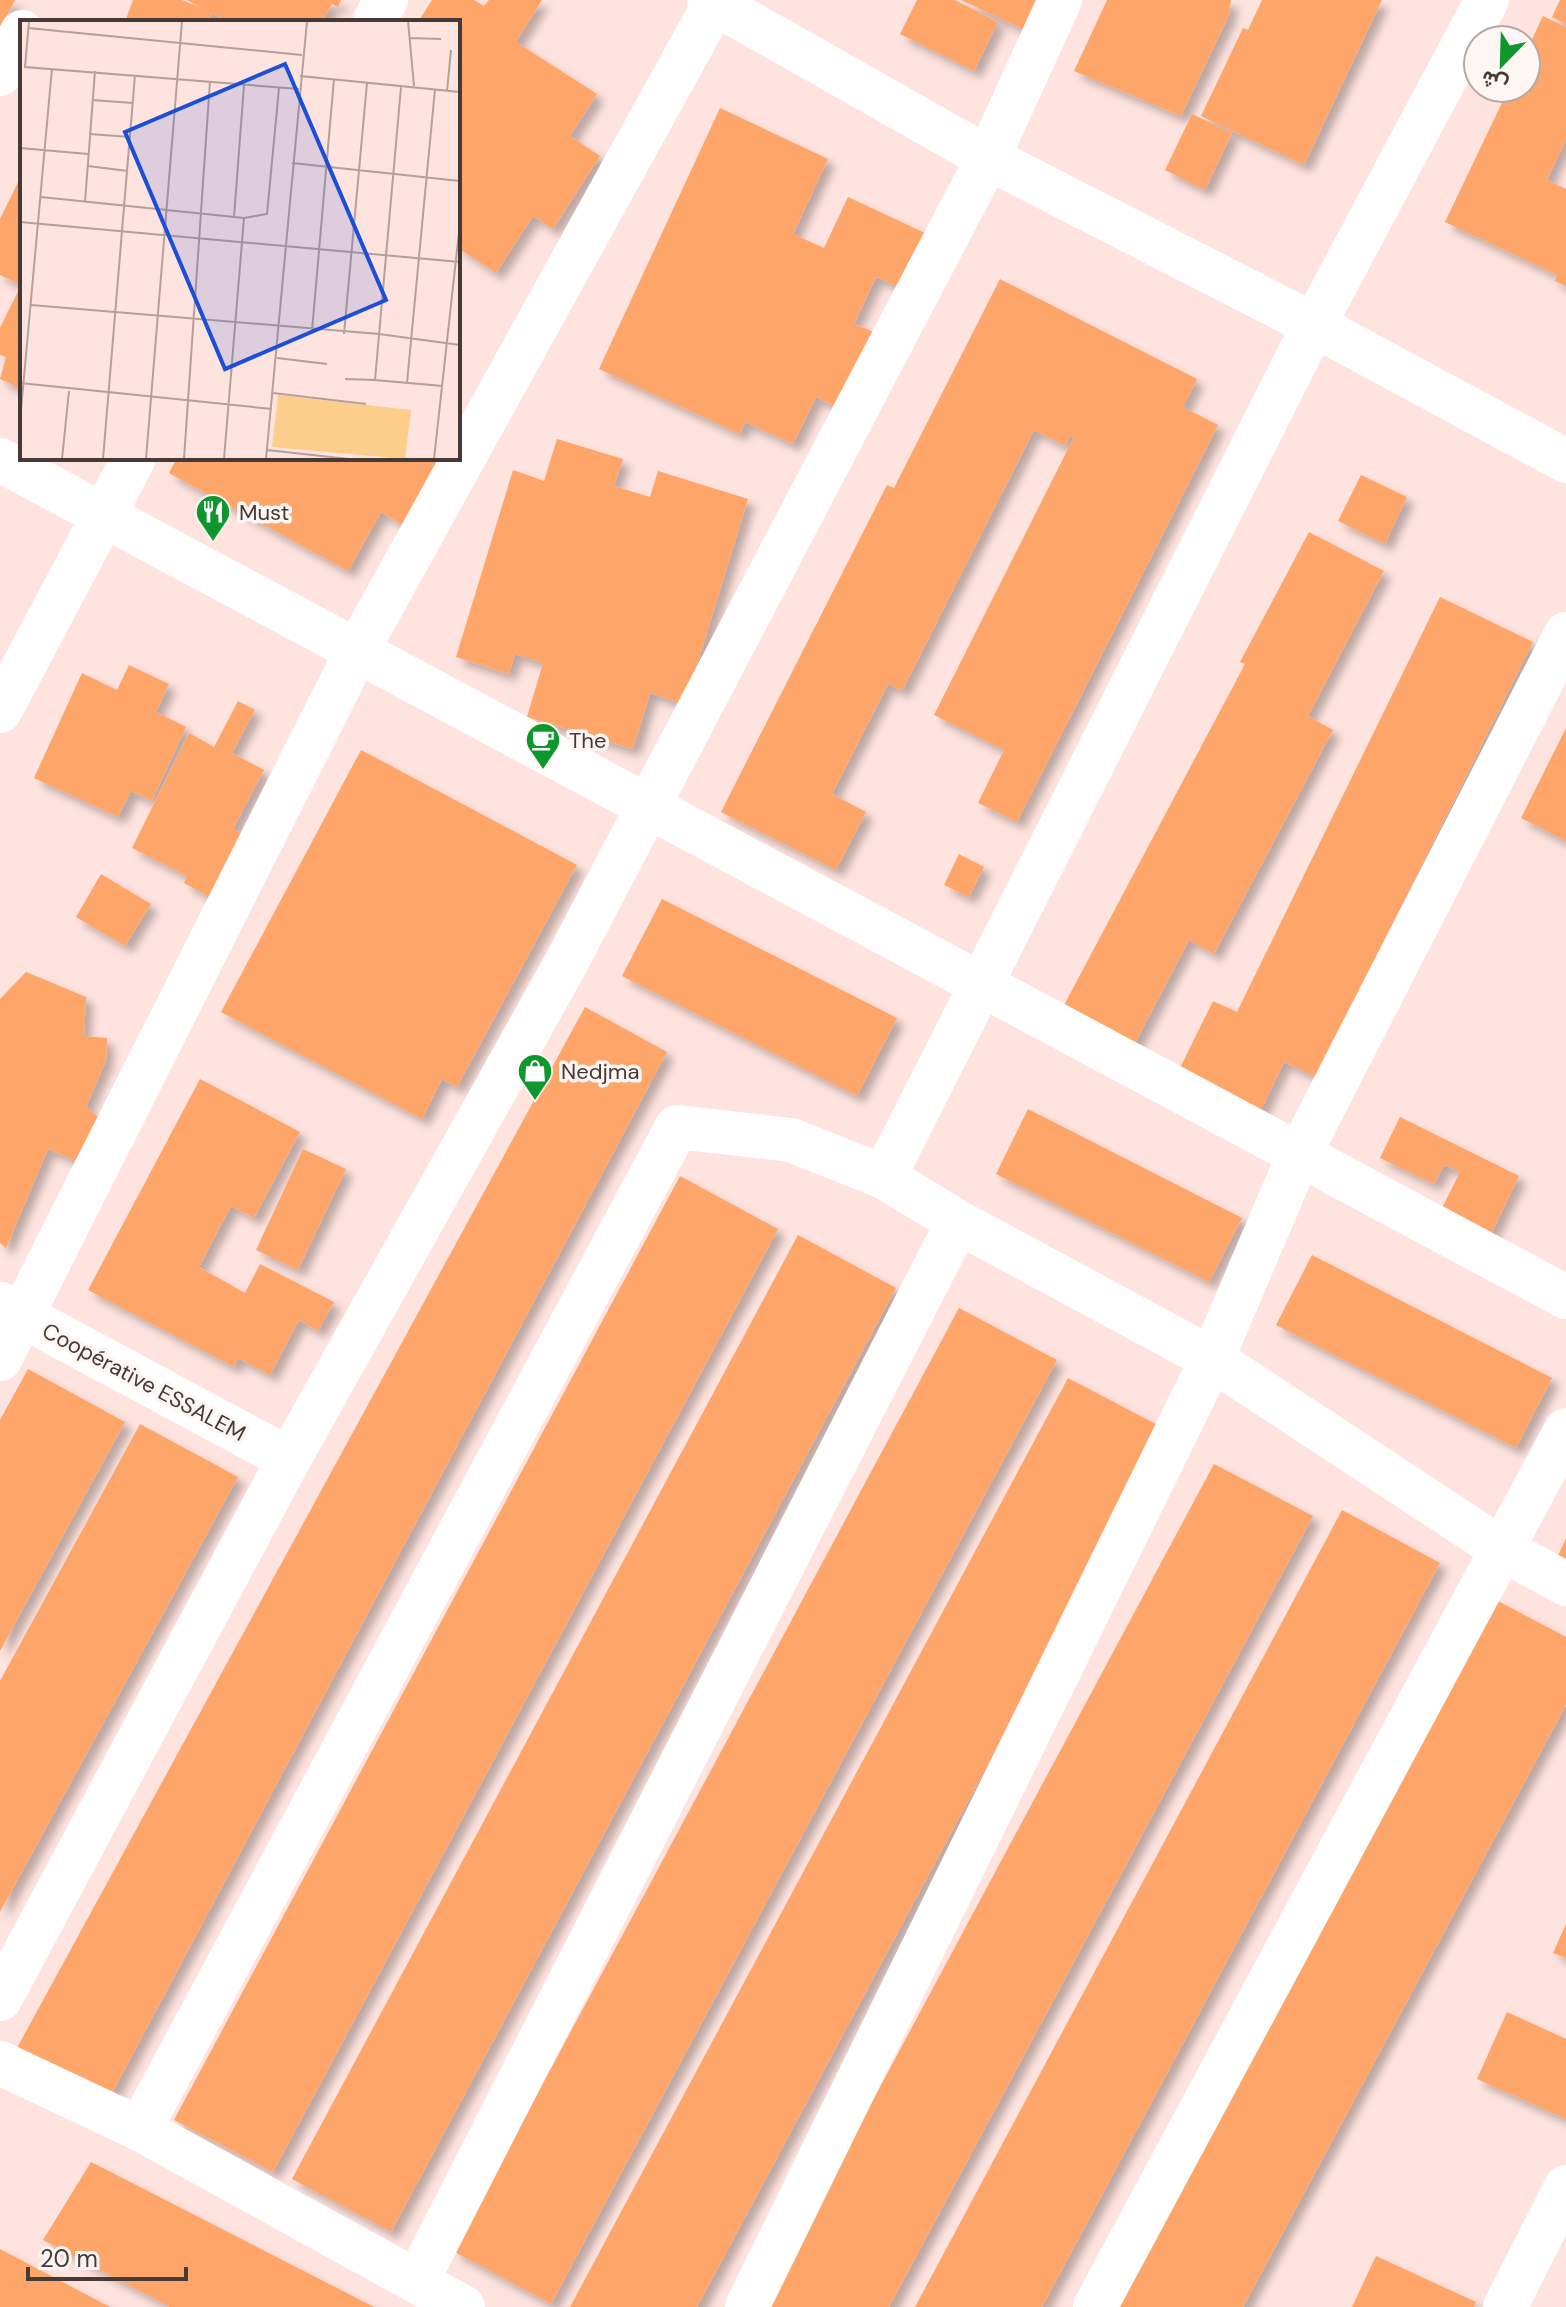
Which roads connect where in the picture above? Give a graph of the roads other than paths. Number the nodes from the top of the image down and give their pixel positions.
1 (39, 0) edge
2 (386, 0) edge
3 (1060, 0) edge
4 (1487, 0) edge
5 (712, 2) edge
6 (28, 20) edge
7 (375, 20) edge
8 (20, 36) edge
9 (0, 74) edge
10 (988, 158) junction
11 (1314, 325) junction
12 (0, 460) edge
13 (133, 460) edge
14 (1566, 461) edge
15 (102, 515) junction
16 (1566, 634) edge
17 (357, 651) junction
18 (0, 711) edge
19 (647, 808) junction
20 (983, 985) junction
21 (1299, 1155) junction
22 (884, 1177) junction
23 (958, 1222) junction
24 (1566, 1297) edge
25 (11, 1311) edge
26 (0, 1359) edge
27 (1212, 1359) junction
28 (1566, 1430) edge
29 (289, 1459) junction
30 (1500, 1548) junction
31 (1566, 1584) edge
32 (0, 1999) edge
33 (0, 2063) edge
34 (140, 2129) junction
35 (1566, 2187) edge
36 (1550, 2255) edge
37 (417, 2281) junction
38 (463, 2307) edge
39 (747, 2307) edge
40 (1095, 2307) edge
41 (1505, 2307) edge

1 - 6 street
2 - 7 street
3 - 10 street
4 - 11 street
5 - 10 street
5 - 17 street
8 - 9 street
10 - 11 street
10 - 19 street
11 - 14 street
11 - 20 street
12 - 15 street
13 - 15 street
15 - 17 street
15 - 18 street
16 - 21 street
17 - 19 street
17 - 25 street
19 - 20 street
19 - 29 street
20 - 21 street
20 - 22 street
21 - 24 street
21 - 27 street
22 - 23 street
22 - 34 street
23 - 27 street
23 - 37 street
25 - 26 street
25 - 29 street, Coopérative ESSALEM
27 - 30 street
27 - 39 street
28 - 30 street
29 - 32 street
30 - 31 street
30 - 40 street
33 - 34 street
34 - 37 street
35 - 36 street
36 - 41 street
37 - 38 street

